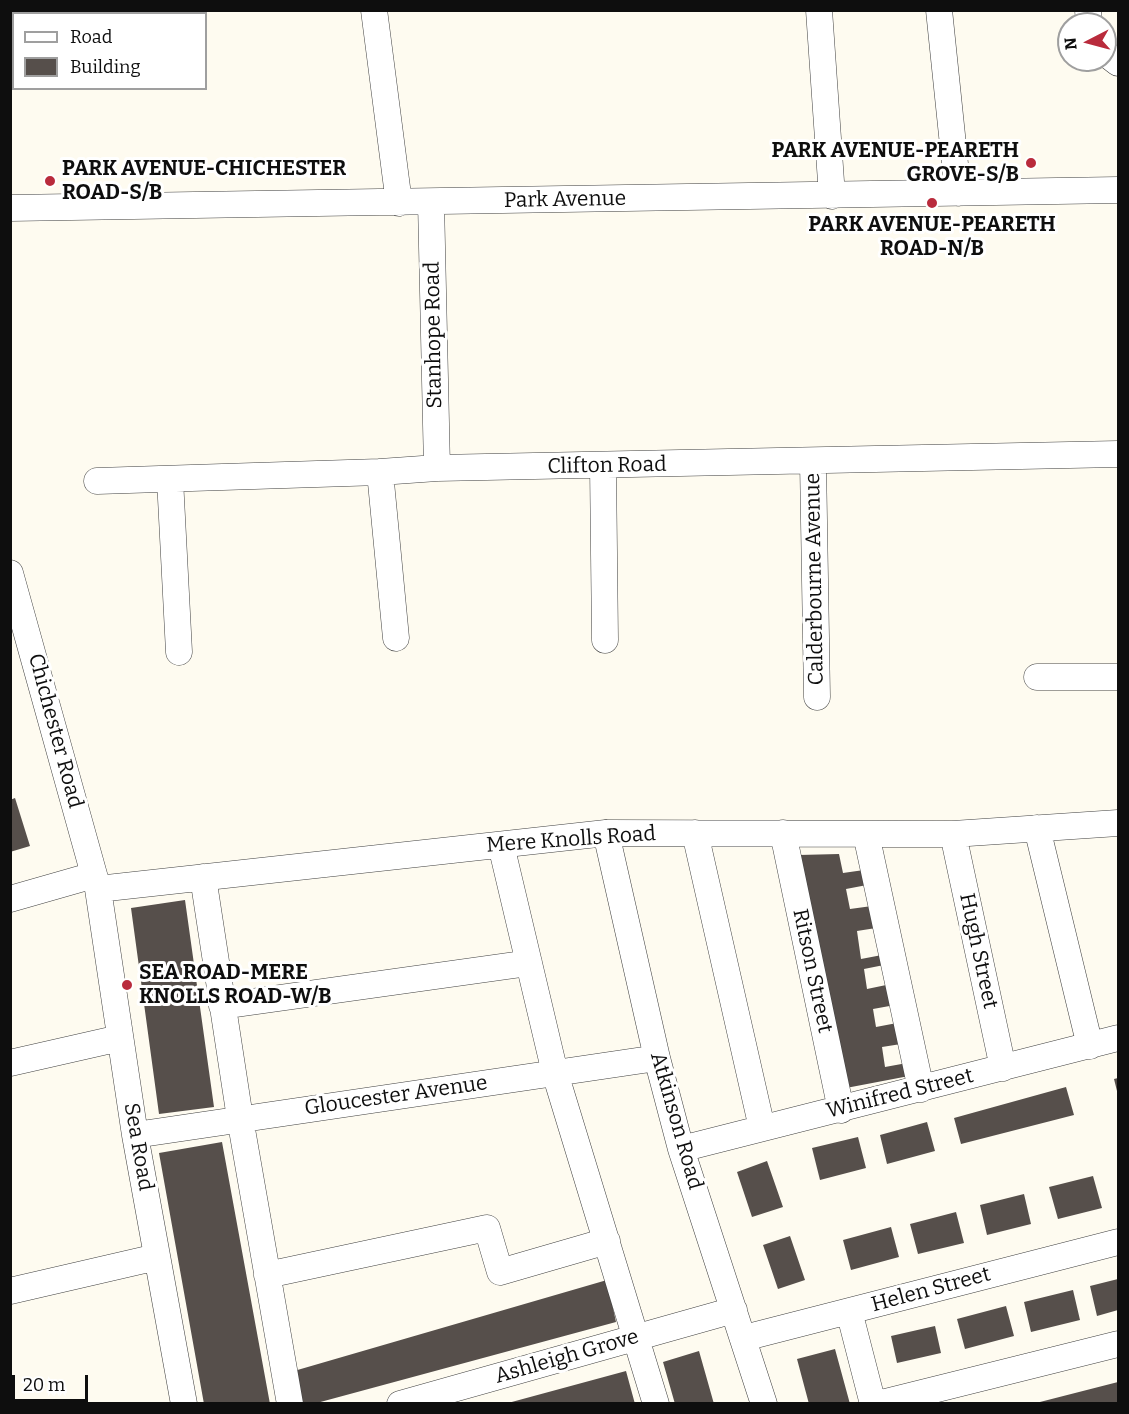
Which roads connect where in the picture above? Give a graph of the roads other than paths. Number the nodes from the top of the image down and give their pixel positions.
1 (374, 10) edge
2 (819, 10) edge
3 (939, 10) edge
4 (1119, 190) edge
5 (958, 193) junction
6 (832, 196) junction
7 (431, 202) junction
8 (399, 203) junction
9 (10, 208) edge
10 (1119, 454) edge
11 (813, 462) junction
12 (603, 466) junction
13 (437, 468) junction
14 (380, 472) junction
15 (170, 479) junction
16 (97, 481) dead end
17 (10, 573) edge
18 (18, 623) edge
19 (396, 638) dead end
20 (605, 640) dead end
21 (180, 652) dead end
22 (1037, 677) dead end
23 (1119, 677) edge
24 (817, 696) dead end
25 (1119, 823) edge
26 (1037, 828) junction
27 (606, 833) junction
28 (695, 833) junction
29 (783, 833) junction
30 (866, 834) junction
31 (953, 834) junction
32 (501, 845) junction
33 (203, 877) junction
34 (96, 882) junction
35 (10, 899) edge
36 (529, 963) junction
37 (222, 1006) junction
38 (120, 1038) junction
39 (1119, 1038) edge
40 (1090, 1046) junction
41 (657, 1058) junction
42 (10, 1063) edge
43 (1004, 1068) junction
44 (555, 1073) junction
45 (921, 1089) junction
46 (841, 1110) junction
47 (240, 1119) junction
48 (762, 1128) junction
49 (135, 1135) junction
50 (681, 1149) junction
51 (607, 1241) junction
52 (1119, 1242) edge
53 (157, 1257) junction
54 (267, 1275) junction
55 (10, 1291) edge
56 (734, 1310) junction
57 (849, 1311) junction
58 (636, 1338) junction
59 (744, 1338) junction
60 (1119, 1344) edge
61 (184, 1404) edge
62 (290, 1404) edge
63 (400, 1404) edge
64 (656, 1404) edge
65 (764, 1404) edge
66 (875, 1404) edge

1 - 8 street
2 - 6 street
3 - 5 street
4 - 5 street, Park Avenue
5 - 6 street, Park Avenue
6 - 7 street, Park Avenue
7 - 8 street, Park Avenue
7 - 13 street, Stanhope Road
8 - 9 street, Park Avenue
10 - 11 street, Clifton Road
11 - 12 street, Clifton Road
11 - 24 street, Calderbourne Avenue
12 - 13 street, Clifton Road
12 - 20 street
13 - 14 street, Clifton Road
14 - 15 street, Clifton Road
14 - 19 street
15 - 16 street, Clifton Road
15 - 21 street
17 - 18 street, Chichester Road
18 - 34 street, Chichester Road
22 - 23 street
25 - 26 street, Mere Knolls Road
26 - 31 street, Mere Knolls Road
26 - 40 street
27 - 28 street, Mere Knolls Road
27 - 32 street, Mere Knolls Road
27 - 41 street, Atkinson Road
28 - 29 street, Mere Knolls Road
28 - 48 street
29 - 30 street, Mere Knolls Road
29 - 46 street, Ritson Street
30 - 31 street, Mere Knolls Road
30 - 45 street
31 - 43 street, Hugh Street
32 - 33 street, Mere Knolls Road
32 - 36 street
33 - 34 street, Mere Knolls Road
33 - 37 street
34 - 35 street, Mere Knolls Road
34 - 38 street, Sea Road
36 - 37 street
36 - 44 street
37 - 47 street
38 - 42 street
38 - 49 street, Sea Road
39 - 40 street, Winifred Street
40 - 43 street, Winifred Street
41 - 44 street, Gloucester Avenue
41 - 50 street, Atkinson Road
43 - 45 street, Winifred Street
44 - 47 street, Gloucester Avenue
44 - 51 street
45 - 46 street, Winifred Street
46 - 48 street, Winifred Street
47 - 49 street, Gloucester Avenue
47 - 54 street
48 - 50 street, Winifred Street
49 - 53 street, Sea Road
50 - 56 street, Atkinson Road
51 - 54 street
51 - 58 street
52 - 57 street, Helen Street
53 - 55 street
53 - 61 street, Sea Road
54 - 62 street
56 - 58 street, Ashleigh Grove
56 - 59 street, Atkinson Road
57 - 59 street, Helen Street
57 - 66 street
58 - 63 street, Ashleigh Grove
58 - 64 street
59 - 65 street, Atkinson Road
60 - 66 street

